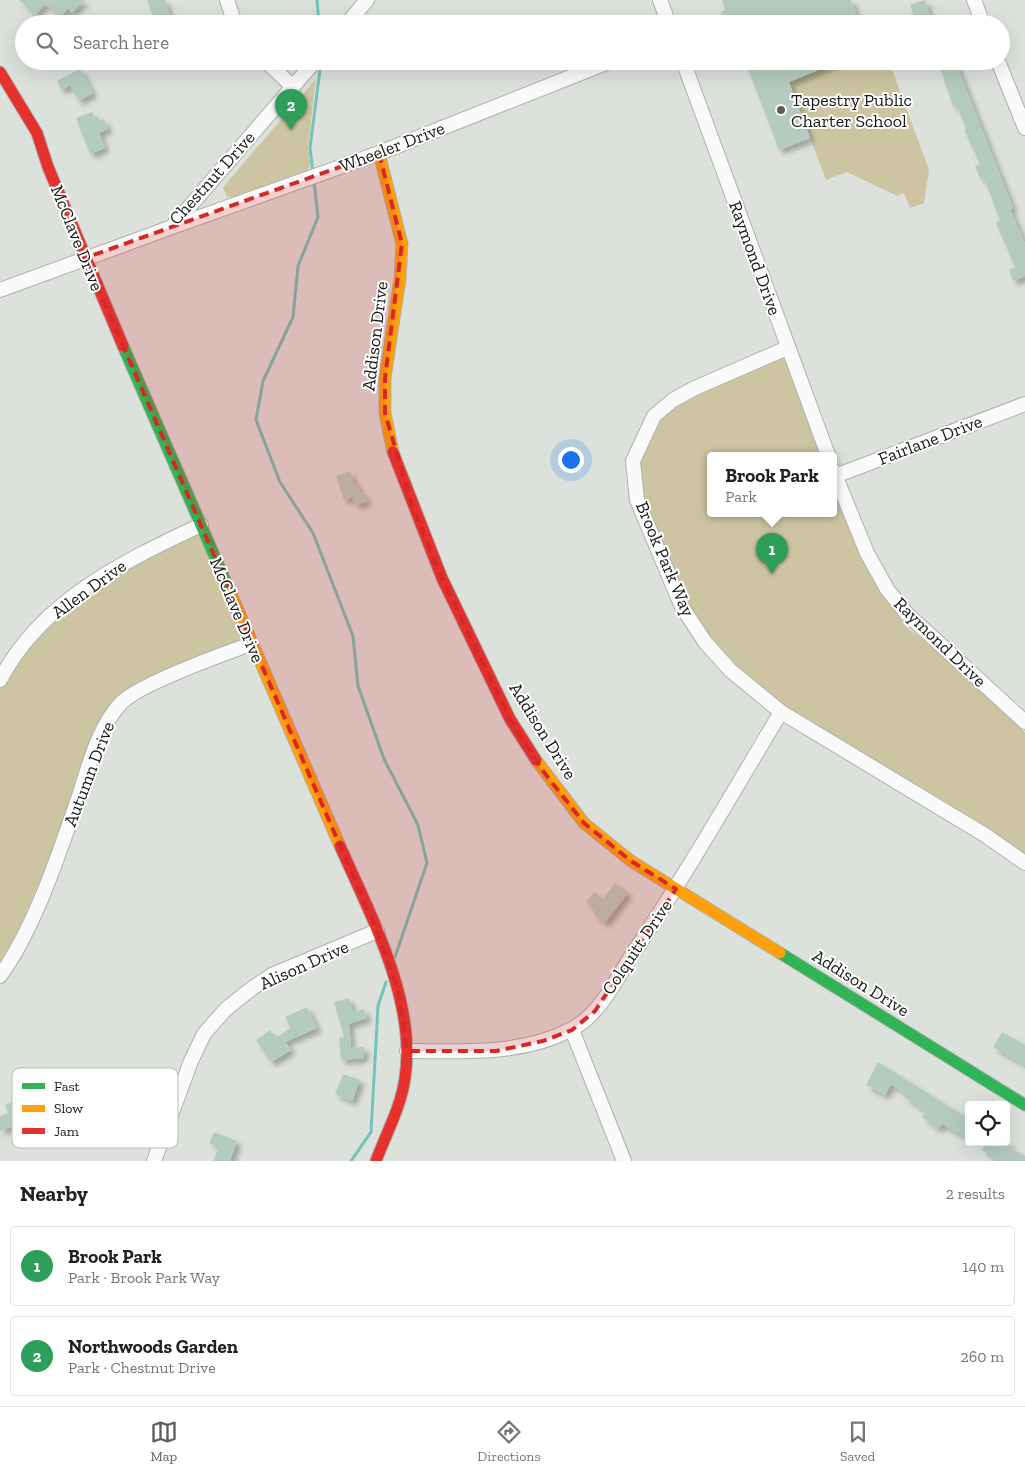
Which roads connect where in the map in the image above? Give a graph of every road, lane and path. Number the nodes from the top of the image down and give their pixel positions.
1 (227, 0) edge
2 (367, 0) edge
3 (660, 0) edge
4 (974, 0) edge
5 (233, 15) edge
6 (354, 15) edge
7 (666, 15) edge
8 (980, 15) edge
9 (275, 70) edge
10 (307, 70) edge
11 (588, 70) edge
12 (686, 70) edge
13 (1002, 70) edge
14 (0, 72) edge
15 (293, 87) junction
16 (1025, 128) edge
17 (379, 153) junction
18 (172, 227) junction
19 (85, 258) junction
20 (0, 290) edge
21 (787, 348) junction
22 (1025, 404) edge
23 (827, 452) edge
24 (837, 472) edge
25 (837, 480) edge
26 (201, 525) junction
27 (251, 644) junction
28 (0, 680) edge
29 (781, 712) junction
30 (1025, 722) edge
31 (1025, 863) edge
32 (676, 889) junction
33 (377, 932) junction
34 (0, 976) edge
35 (572, 1030) junction
36 (407, 1051) junction
37 (178, 1096) edge
38 (1025, 1105) edge
39 (159, 1148) edge
40 (154, 1161) edge
41 (376, 1161) edge
42 (624, 1161) edge

1 - 5 street
2 - 6 street
3 - 7 street
4 - 8 street
9 - 15 street
10 - 15 street, Chestnut Drive
11 - 17 street, Wheeler Drive
12 - 21 street, Raymond Drive
13 - 16 street
14 - 19 street, McClave Drive
15 - 18 street, Chestnut Drive
17 - 18 street, Wheeler Drive
17 - 32 street, Addison Drive
18 - 19 street, Chestnut Drive
19 - 20 street, Chestnut Drive
19 - 26 street, McClave Drive
21 - 23 street, Raymond Drive
21 - 29 street, Brook Park Way
22 - 24 street, Fairlane Drive
25 - 30 street, Raymond Drive
26 - 27 street, McClave Drive
26 - 28 street, Allen Drive
27 - 33 street, McClave Drive
27 - 34 street, Autumn Drive
29 - 31 street, Brook Park Way
29 - 32 street, Colquitt Drive
32 - 35 street, Colquitt Drive
32 - 38 street, Addison Drive
33 - 36 street, McClave Drive
33 - 37 street, Alison Drive
35 - 36 street, Colquitt Drive
35 - 42 street
36 - 41 street, McClave Drive
39 - 40 street, Alison Drive

